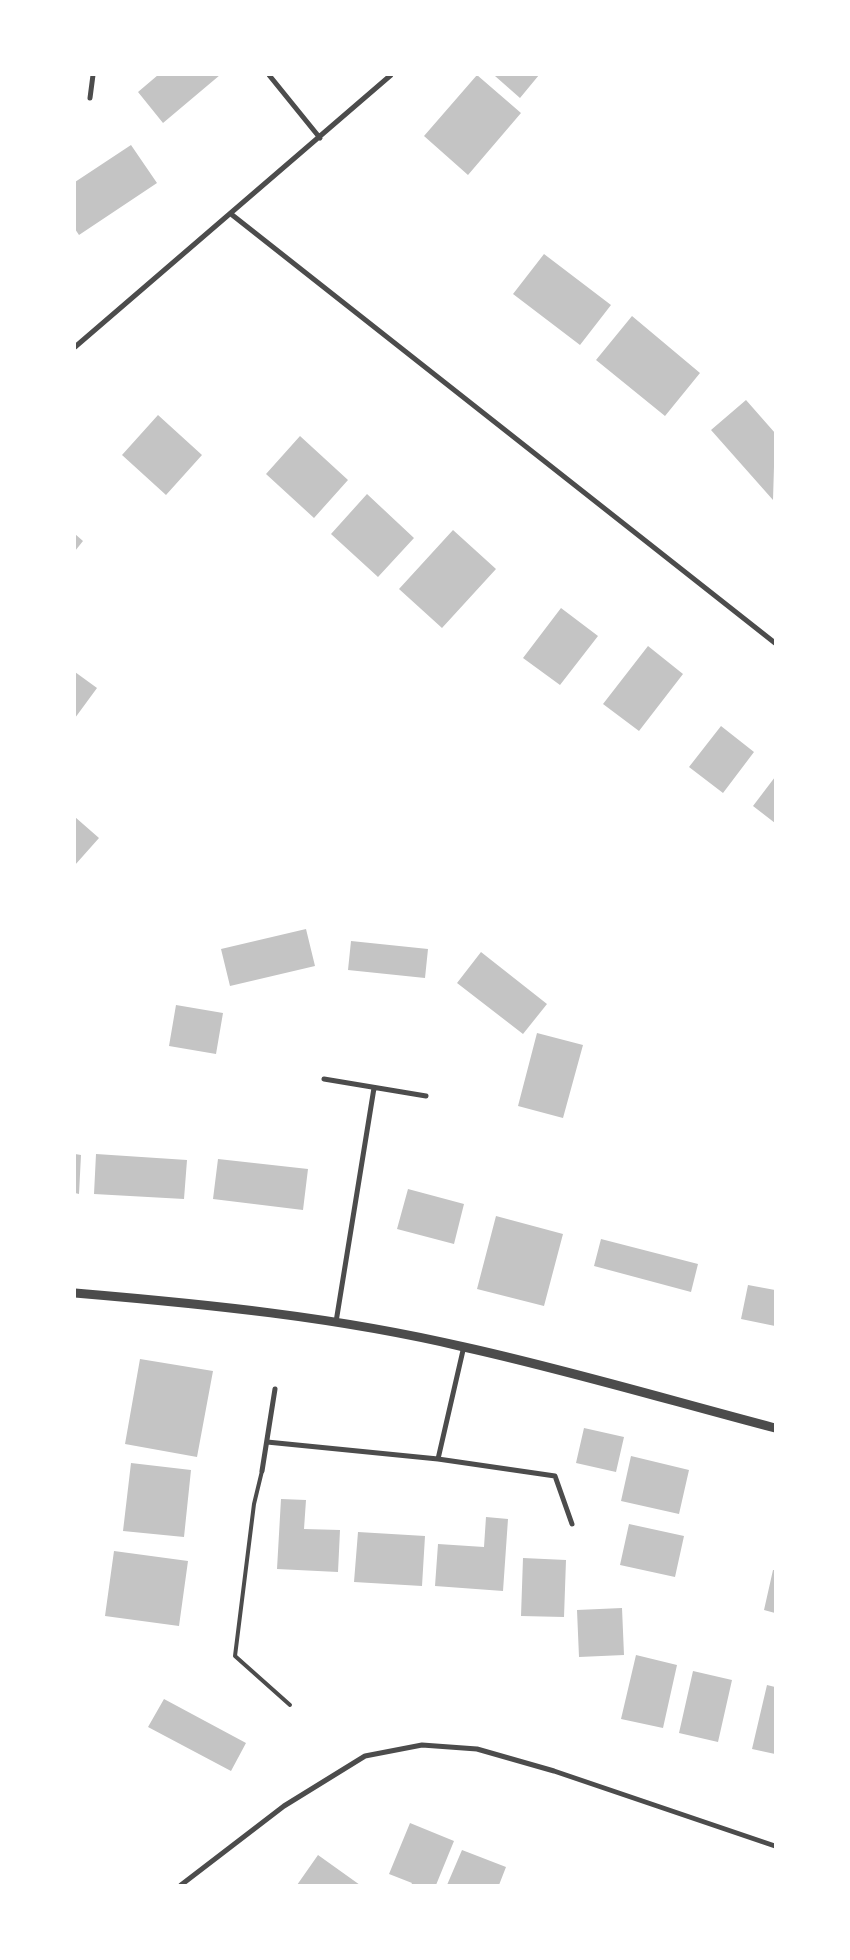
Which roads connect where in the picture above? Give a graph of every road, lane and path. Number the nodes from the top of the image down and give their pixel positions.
1 (93, 75) edge
2 (269, 75) edge
3 (391, 75) edge
4 (90, 98) dead end
5 (320, 138) junction
6 (231, 214) junction
7 (75, 347) edge
8 (775, 643) edge
9 (324, 1079) dead end
10 (374, 1088) junction
11 (426, 1096) dead end
12 (75, 1293) edge
13 (336, 1322) junction
14 (464, 1346) junction
15 (275, 1389) dead end
16 (775, 1428) edge
17 (267, 1442) junction
18 (438, 1459) junction
19 (262, 1471) joint
20 (572, 1524) dead end
21 (290, 1705) dead end
22 (775, 1846) edge
23 (181, 1885) edge

1 - 4 street
2 - 5 street
3 - 5 street
5 - 6 street
6 - 7 street
6 - 8 street
9 - 10 street
10 - 11 street
10 - 13 street
12 - 13 street
13 - 14 street
14 - 16 street
14 - 18 street
15 - 17 street
17 - 18 street
17 - 19 street
18 - 20 street
19 - 21 lane
22 - 23 street

